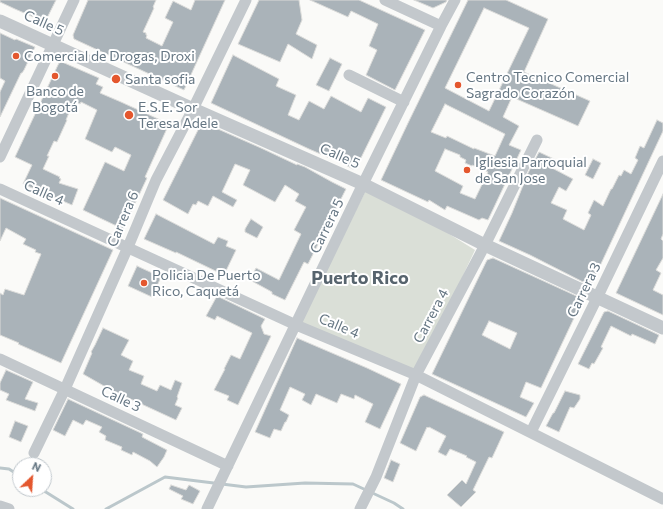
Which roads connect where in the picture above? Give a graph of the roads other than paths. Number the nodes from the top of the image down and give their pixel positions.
1 (74, 0) edge
2 (246, 0) edge
3 (385, 0) edge
4 (455, 0) edge
5 (0, 21) edge
6 (441, 26) junction
7 (53, 45) junction
8 (349, 75) dead end
9 (404, 102) junction
10 (192, 109) junction
11 (537, 140) dead end
12 (0, 158) edge
13 (663, 161) edge
14 (363, 184) junction
15 (0, 189) edge
16 (485, 245) junction
17 (128, 248) junction
18 (598, 298) junction
19 (296, 324) junction
20 (663, 328) edge
21 (0, 359) edge
22 (416, 375) junction
23 (65, 389) junction
24 (531, 432) junction
25 (34, 453) dead end
26 (226, 470) junction
27 (663, 499) edge
28 (0, 506) edge
29 (361, 506) edge
30 (9, 509) edge
31 (207, 509) edge

1 - 7 street
2 - 10 street, Carrera 6
3 - 6 street
4 - 6 street, Carrera 5
5 - 7 street, Calle 5
6 - 9 street, Carrera 5
7 - 10 street, Calle 5
7 - 12 street
8 - 9 street
9 - 14 street, Carrera 5
10 - 14 street, Calle 5
10 - 17 street, Carrera 6
11 - 16 street, Carrera 4
13 - 18 street, Carrera 3
14 - 16 street, Calle 5
14 - 19 street, Carrera 5
15 - 17 street, Calle 4
16 - 18 street, Calle 5
16 - 22 street, Carrera 4
17 - 19 street, Calle 4
17 - 23 street, Carrera 6
18 - 20 street, Calle 5
18 - 24 street, Carrera 3
19 - 22 street, Calle 4
19 - 26 street, Carrera 5
21 - 23 street, Calle 3
22 - 24 street, Calle 4
22 - 29 street, Carrera 4
23 - 25 street, Carrera 6
23 - 26 street, Calle 3
24 - 27 street, Calle 4
26 - 31 street, Carrera 5
28 - 30 street

